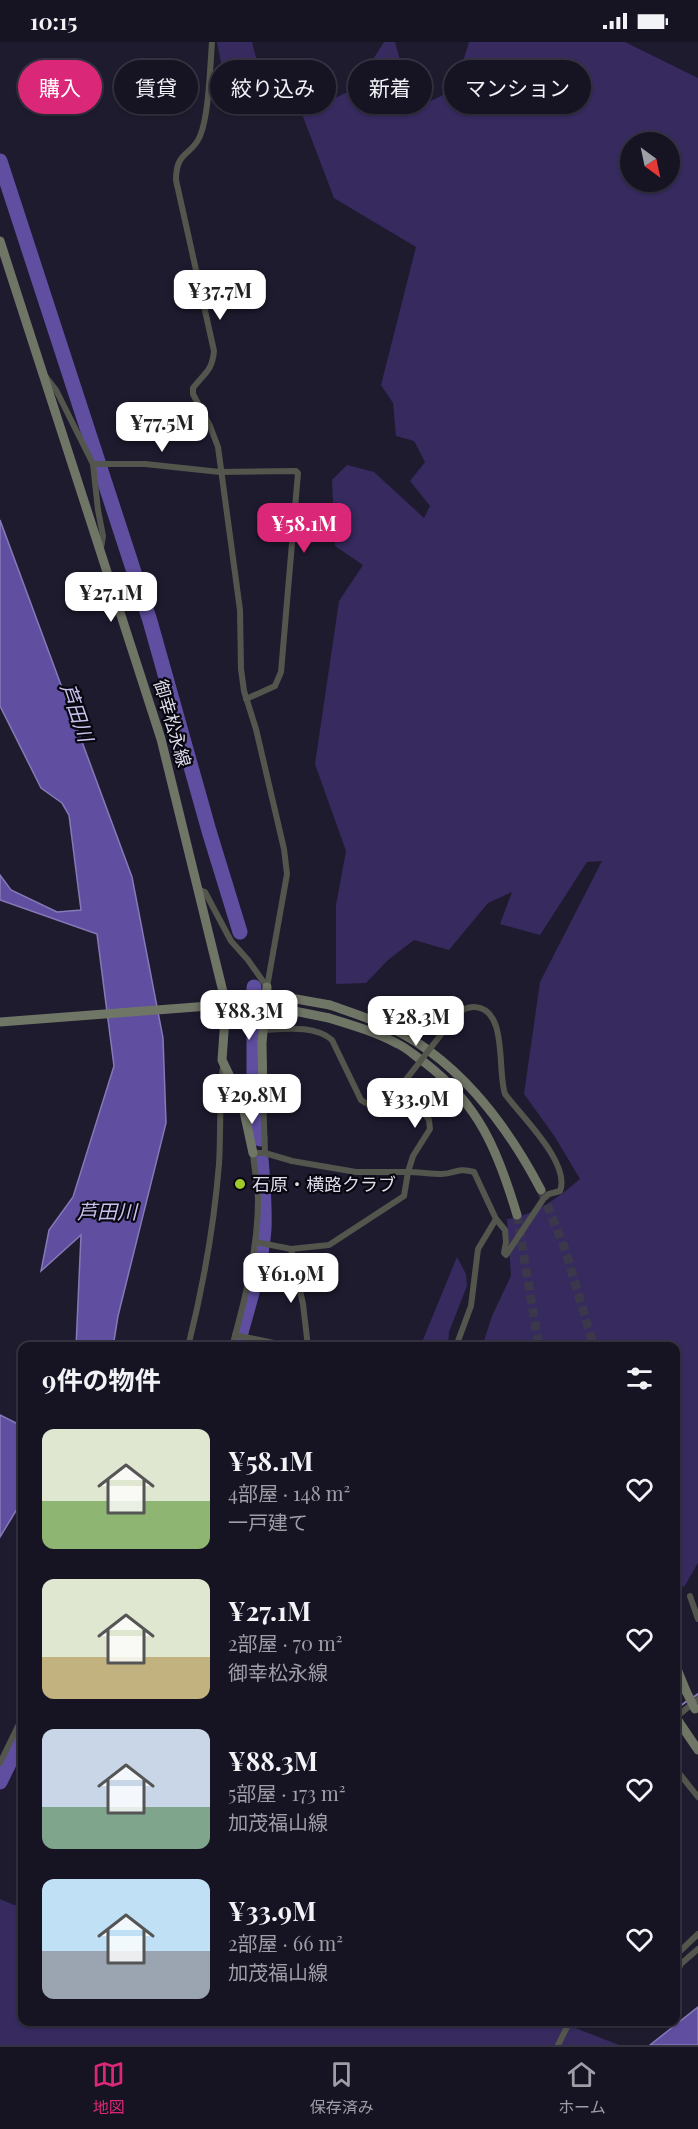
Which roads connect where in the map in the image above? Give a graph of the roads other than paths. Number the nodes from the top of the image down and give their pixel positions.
1 (212, 42) edge
2 (0, 241) edge
3 (44, 374) junction
4 (97, 464) junction
5 (220, 472) junction
6 (101, 549) junction
7 (246, 699) junction
8 (197, 889) junction
9 (267, 987) junction
10 (226, 1004) junction
11 (0, 1022) edge
12 (264, 1030) junction
13 (223, 1067) junction
14 (395, 1091) junction
15 (263, 1096) junction
16 (242, 1102) junction
17 (253, 1153) junction
18 (265, 1153) junction
19 (408, 1172) junction
20 (541, 1190) tunnel mouth
21 (517, 1215) tunnel mouth
22 (496, 1219) junction
23 (260, 1243) junction
24 (291, 1249) junction
25 (235, 1335) junction
26 (189, 1342) edge
27 (233, 1342) edge
28 (269, 1342) edge
29 (307, 1342) edge
30 (458, 1342) edge
31 (690, 1596) dead end
32 (698, 1619) edge
33 (680, 1676) edge
34 (697, 1708) edge
35 (680, 1717) edge
36 (680, 1725) edge
37 (18, 1726) edge
38 (14, 1735) junction
39 (18, 1736) edge
40 (698, 1750) edge
41 (0, 1763) edge
42 (680, 1774) edge
43 (698, 1797) edge
44 (698, 1934) edge
45 (698, 1948) edge
46 (680, 1951) edge
47 (680, 1964) edge
48 (568, 2026) edge
49 (558, 2045) edge

1 - 5 street
2 - 3 main road, 御幸松永線
3 - 4 street
3 - 6 main road, 御幸松永線
4 - 5 street
4 - 6 street
5 - 7 street
5 - 7 street
6 - 8 main road, 御幸松永線
7 - 9 street
8 - 9 street
8 - 10 main road, 御幸松永線
9 - 12 main road
10 - 11 main road
10 - 13 main road, 御幸松永線
10 - 20 main road, bridge
10 - 21 main road, bridge
12 - 14 street
12 - 15 main road
13 - 16 main road
13 - 26 street
14 - 19 street
14 - 22 street, bridge
15 - 16 main road
15 - 18 street
16 - 17 main road
17 - 18 street
17 - 23 street
18 - 19 street
19 - 22 street
19 - 24 street
22 - 30 street
23 - 24 street
23 - 25 street
24 - 29 street
25 - 27 street
25 - 28 street
31 - 32 street
33 - 34 main road, bridge
34 - 35 street
36 - 40 main road
37 - 38 street
38 - 39 street
38 - 41 street
42 - 43 street
44 - 46 street
45 - 47 street
48 - 49 street

